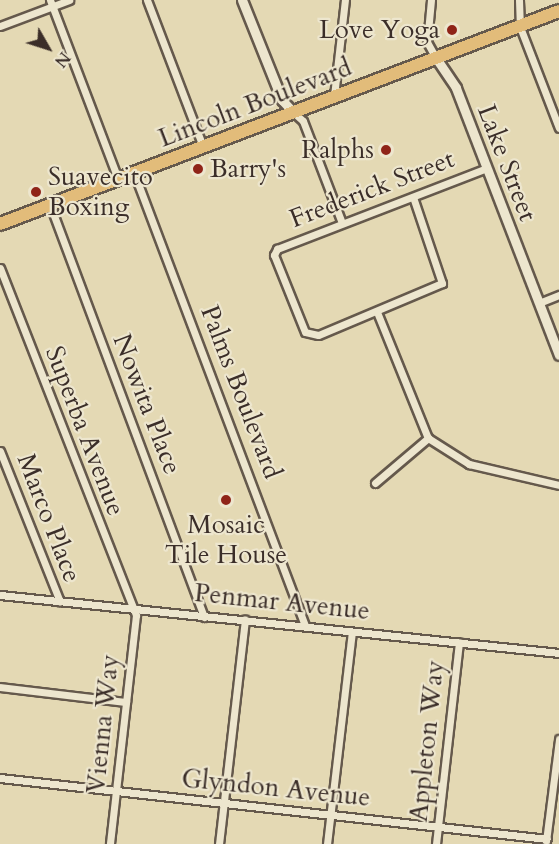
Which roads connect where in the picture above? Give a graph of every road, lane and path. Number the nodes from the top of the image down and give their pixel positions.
1 (69, 0) edge
2 (147, 0) edge
3 (242, 0) edge
4 (345, 0) edge
5 (431, 0) edge
6 (519, 0) edge
7 (51, 3) edge
8 (559, 11) edge
9 (0, 26) edge
10 (520, 27) junction
11 (436, 58) junction
12 (334, 96) junction
13 (293, 112) junction
14 (559, 128) edge
15 (203, 147) junction
16 (487, 168) junction
17 (134, 173) junction
18 (118, 179) junction
19 (412, 196) junction
20 (50, 205) junction
21 (342, 223) junction
22 (0, 224) edge
23 (0, 268) edge
24 (559, 295) edge
25 (539, 303) junction
26 (376, 312) junction
27 (559, 355) edge
28 (428, 438) junction
29 (0, 451) edge
30 (375, 483) dead end
31 (559, 485) edge
32 (0, 595) edge
33 (60, 602) junction
34 (133, 609) junction
35 (204, 617) junction
36 (244, 620) junction
37 (305, 626) junction
38 (352, 632) junction
39 (459, 642) junction
40 (559, 653) edge
41 (0, 687) edge
42 (126, 702) junction
43 (559, 739) edge
44 (558, 749) edge
45 (0, 778) edge
46 (117, 791) junction
47 (224, 803) junction
48 (330, 815) junction
49 (549, 820) junction
50 (559, 821) edge
51 (438, 827) junction
52 (546, 842) edge
53 (110, 844) edge
54 (219, 844) edge
55 (327, 844) edge
56 (436, 844) edge

1 - 7 street
2 - 15 street
3 - 13 street
4 - 12 street
5 - 11 street
6 - 10 street
7 - 9 street
7 - 18 street
8 - 10 highway, Lincoln Boulevard
10 - 11 highway, Lincoln Boulevard
10 - 14 street
11 - 12 highway, Lincoln Boulevard
11 - 16 street, Lake Street
12 - 13 highway, Lincoln Boulevard
13 - 15 highway, Lincoln Boulevard
13 - 21 street
15 - 17 highway, Lincoln Boulevard
16 - 19 street, Frederick Street
16 - 25 street, Lake Street
17 - 18 highway, Lincoln Boulevard
17 - 37 street, Palms Boulevard
18 - 20 highway, Lincoln Boulevard
19 - 21 street, Frederick Street
19 - 26 street
20 - 22 highway, Lincoln Boulevard
20 - 35 street, Nowita Place
21 - 26 street, Frederick Street
23 - 34 street, Superba Avenue
24 - 25 street
25 - 27 street, Lake Street
26 - 28 street
28 - 30 street
28 - 31 street
29 - 33 street, Marco Place
32 - 33 street, Penmar Avenue
33 - 34 street, Penmar Avenue
34 - 35 street, Penmar Avenue
34 - 42 street, Vienna Way
35 - 36 street, Penmar Avenue
36 - 37 street, Penmar Avenue
36 - 47 street
37 - 38 street, Penmar Avenue
38 - 39 street, Penmar Avenue
38 - 48 street
39 - 40 street, Penmar Avenue
39 - 51 street, Appleton Way
41 - 42 street
42 - 46 street, Vienna Way
43 - 44 street
44 - 49 street
45 - 46 street, Glyndon Avenue
46 - 47 street, Glyndon Avenue
46 - 53 street, Vienna Way
47 - 48 street, Glyndon Avenue
47 - 54 street
48 - 51 street, Glyndon Avenue
48 - 55 street
49 - 50 street
49 - 52 street
51 - 52 street, Glyndon Avenue
51 - 56 street, Appleton Way

